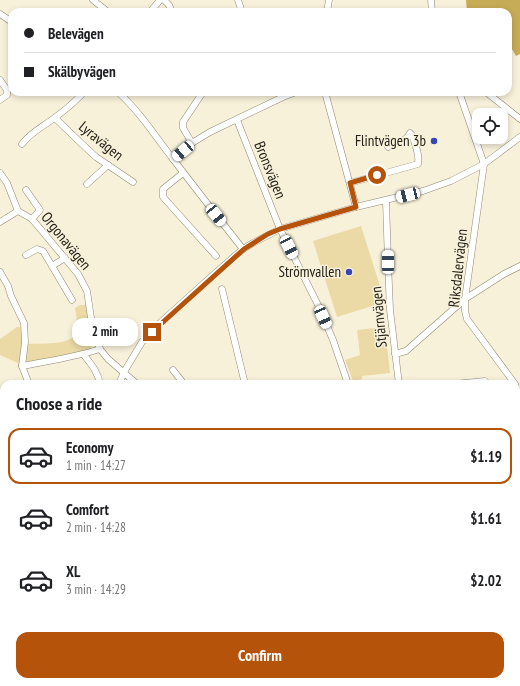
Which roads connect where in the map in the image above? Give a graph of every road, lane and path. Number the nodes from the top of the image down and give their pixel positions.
1 (93, 0) edge
2 (160, 0) edge
3 (164, 0) edge
4 (103, 8) edge
5 (153, 8) edge
6 (170, 8) edge
7 (0, 80) edge
8 (80, 96) edge
9 (122, 96) edge
10 (200, 96) edge
11 (286, 96) edge
12 (326, 96) edge
13 (460, 96) edge
14 (491, 96) edge
15 (0, 100) edge
16 (55, 118) junction
17 (520, 119) edge
18 (237, 120) junction
19 (520, 137) edge
20 (192, 143) junction
21 (22, 144) dead end
22 (388, 146) dead end
23 (173, 159) junction
24 (484, 164) junction
25 (108, 165) junction
26 (0, 173) edge
27 (183, 173) junction
28 (133, 182) dead end
29 (350, 183) junction
30 (87, 184) dead end
31 (26, 190) dead end
32 (386, 201) junction
33 (356, 207) junction
34 (18, 211) junction
35 (32, 219) junction
36 (0, 222) edge
37 (280, 229) junction
38 (244, 249) junction
39 (26, 255) dead end
40 (216, 256) dead end
41 (65, 258) junction
42 (52, 266) junction
43 (520, 266) edge
44 (0, 272) edge
45 (222, 289) dead end
46 (465, 299) junction
47 (72, 300) dead end
48 (100, 350) junction
49 (395, 354) junction
50 (84, 355) junction
51 (22, 366) junction
52 (174, 370) dead end
53 (124, 372) junction
54 (27, 380) edge
55 (99, 380) edge
56 (121, 380) edge
57 (133, 380) edge
58 (181, 380) edge
59 (244, 380) edge
60 (347, 380) edge
61 (398, 380) edge
62 (513, 380) edge

1 - 4 street
2 - 5 street
3 - 6 street
7 - 15 street
8 - 16 street
9 - 23 street
10 - 20 street
11 - 18 street
12 - 29 street
13 - 24 street
14 - 17 street
16 - 21 street
16 - 25 street, Lyravägen
18 - 20 street
18 - 37 street, Bronsvägen
19 - 24 street
20 - 23 street
22 - 29 street
23 - 27 street
24 - 32 street
24 - 46 street, Riksdalervägen
25 - 28 street, Lyravägen
25 - 30 street
26 - 34 street, Orgonavägen
27 - 38 street
27 - 40 street
29 - 33 street
31 - 35 street
32 - 33 street
32 - 49 street, Stjärnvägen
33 - 37 street
34 - 35 street, Orgonavägen
34 - 36 street
35 - 41 street, Orgonavägen
37 - 38 street
37 - 60 street, Bronsvägen
38 - 53 street
39 - 42 street
41 - 42 street
41 - 48 street, Orgonavägen
42 - 47 street
43 - 46 street
44 - 51 street
45 - 59 street
46 - 49 street
46 - 62 street, Riksdalervägen
48 - 50 street
48 - 53 street, Orgonavägen
49 - 61 street, Stjärnvägen
50 - 51 street
50 - 55 street
51 - 54 street
52 - 58 street
53 - 56 street
53 - 57 street, Orgonavägen

